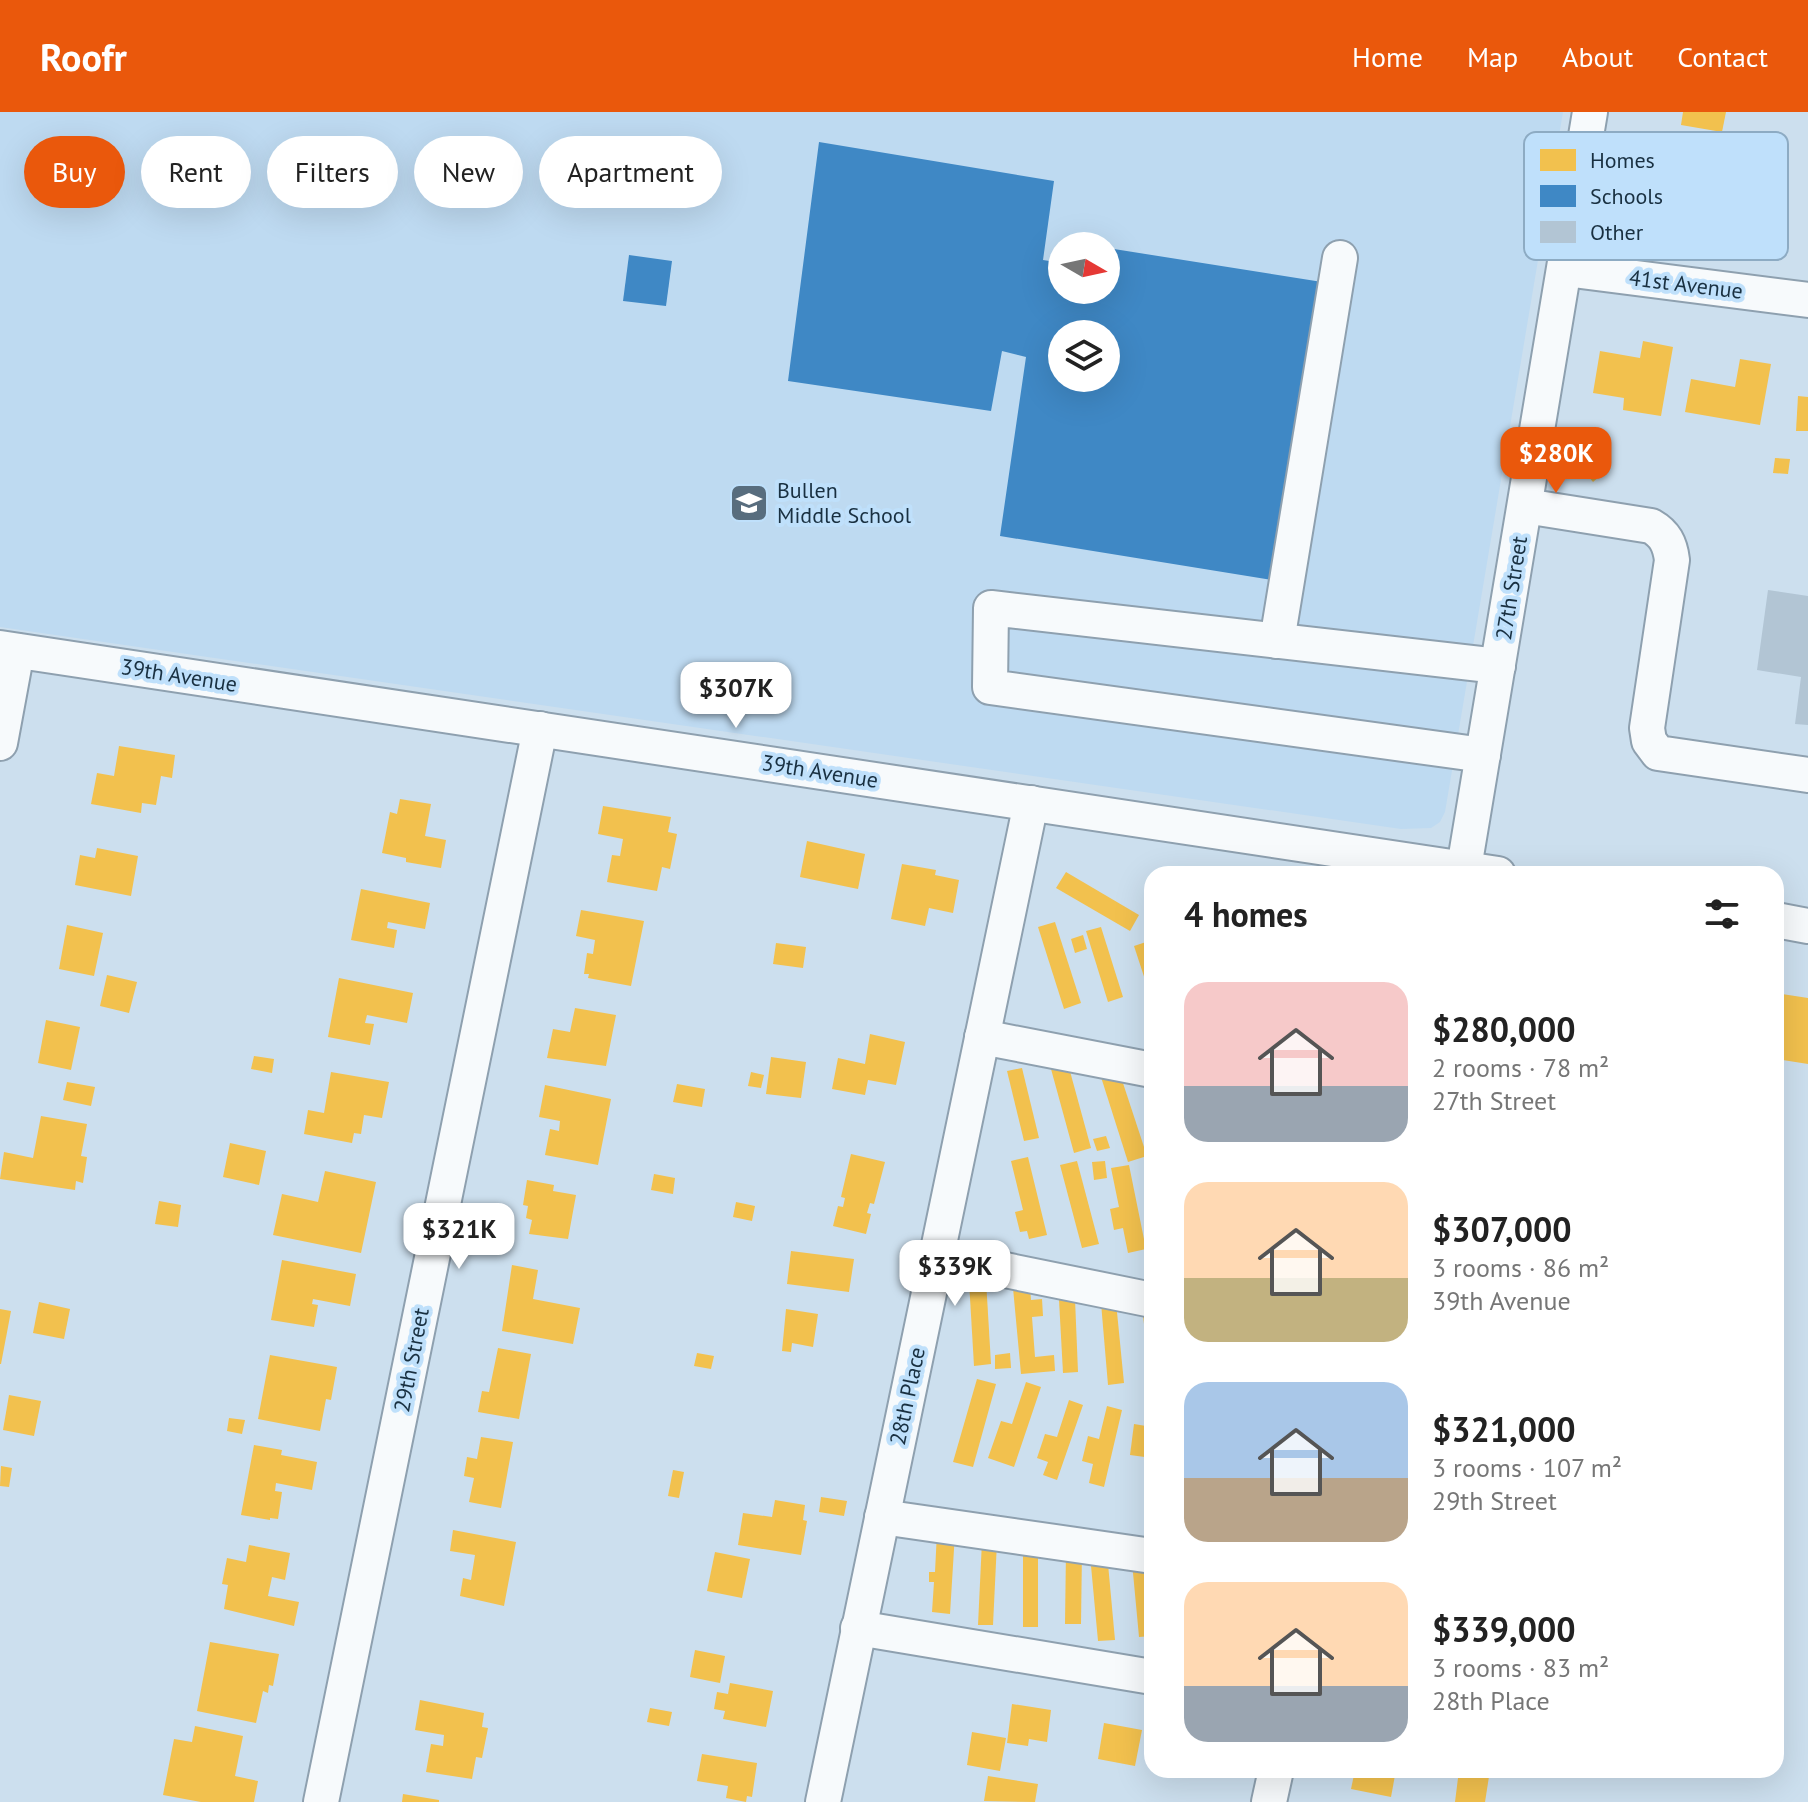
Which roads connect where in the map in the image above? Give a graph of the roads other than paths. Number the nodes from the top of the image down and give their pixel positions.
1 (1590, 112) edge
2 (1587, 132) edge
3 (1340, 258) dead end
4 (1566, 260) edge
5 (1565, 269) junction
6 (1808, 300) edge
7 (1525, 506) junction
8 (1277, 641) junction
9 (9, 649) edge
10 (1498, 666) junction
11 (540, 729) junction
12 (0, 743) edge
13 (1483, 755) junction
14 (1808, 775) edge
15 (1031, 803) junction
16 (1431, 866) edge
17 (1464, 866) edge
18 (1784, 922) edge
19 (1808, 926) edge
20 (982, 1037) junction
21 (1144, 1068) edge
22 (936, 1256) junction
23 (1144, 1298) edge
24 (882, 1517) junction
25 (1144, 1555) edge
26 (858, 1628) junction
27 (1144, 1676) edge
28 (1274, 1778) edge
29 (321, 1802) edge
30 (823, 1802) edge
31 (1269, 1802) edge

1 - 2 street, 27th Street
3 - 8 street
4 - 5 street, 27th Street
5 - 6 street, 41st Avenue
5 - 7 street, 27th Street
7 - 10 street, 27th Street
7 - 14 street
8 - 10 street
8 - 13 street
9 - 11 street, 39th Avenue
9 - 12 street
10 - 13 street, 27th Street
11 - 15 street, 39th Avenue
11 - 29 street, 29th Street
13 - 17 street, 27th Street
15 - 16 street, 39th Avenue
15 - 20 street, 28th Place
18 - 19 street
20 - 21 street
20 - 22 street, 28th Place
22 - 23 street
22 - 24 street, 28th Place
24 - 25 street
24 - 26 street, 28th Place
26 - 27 street
26 - 30 street, 28th Place
28 - 31 street

